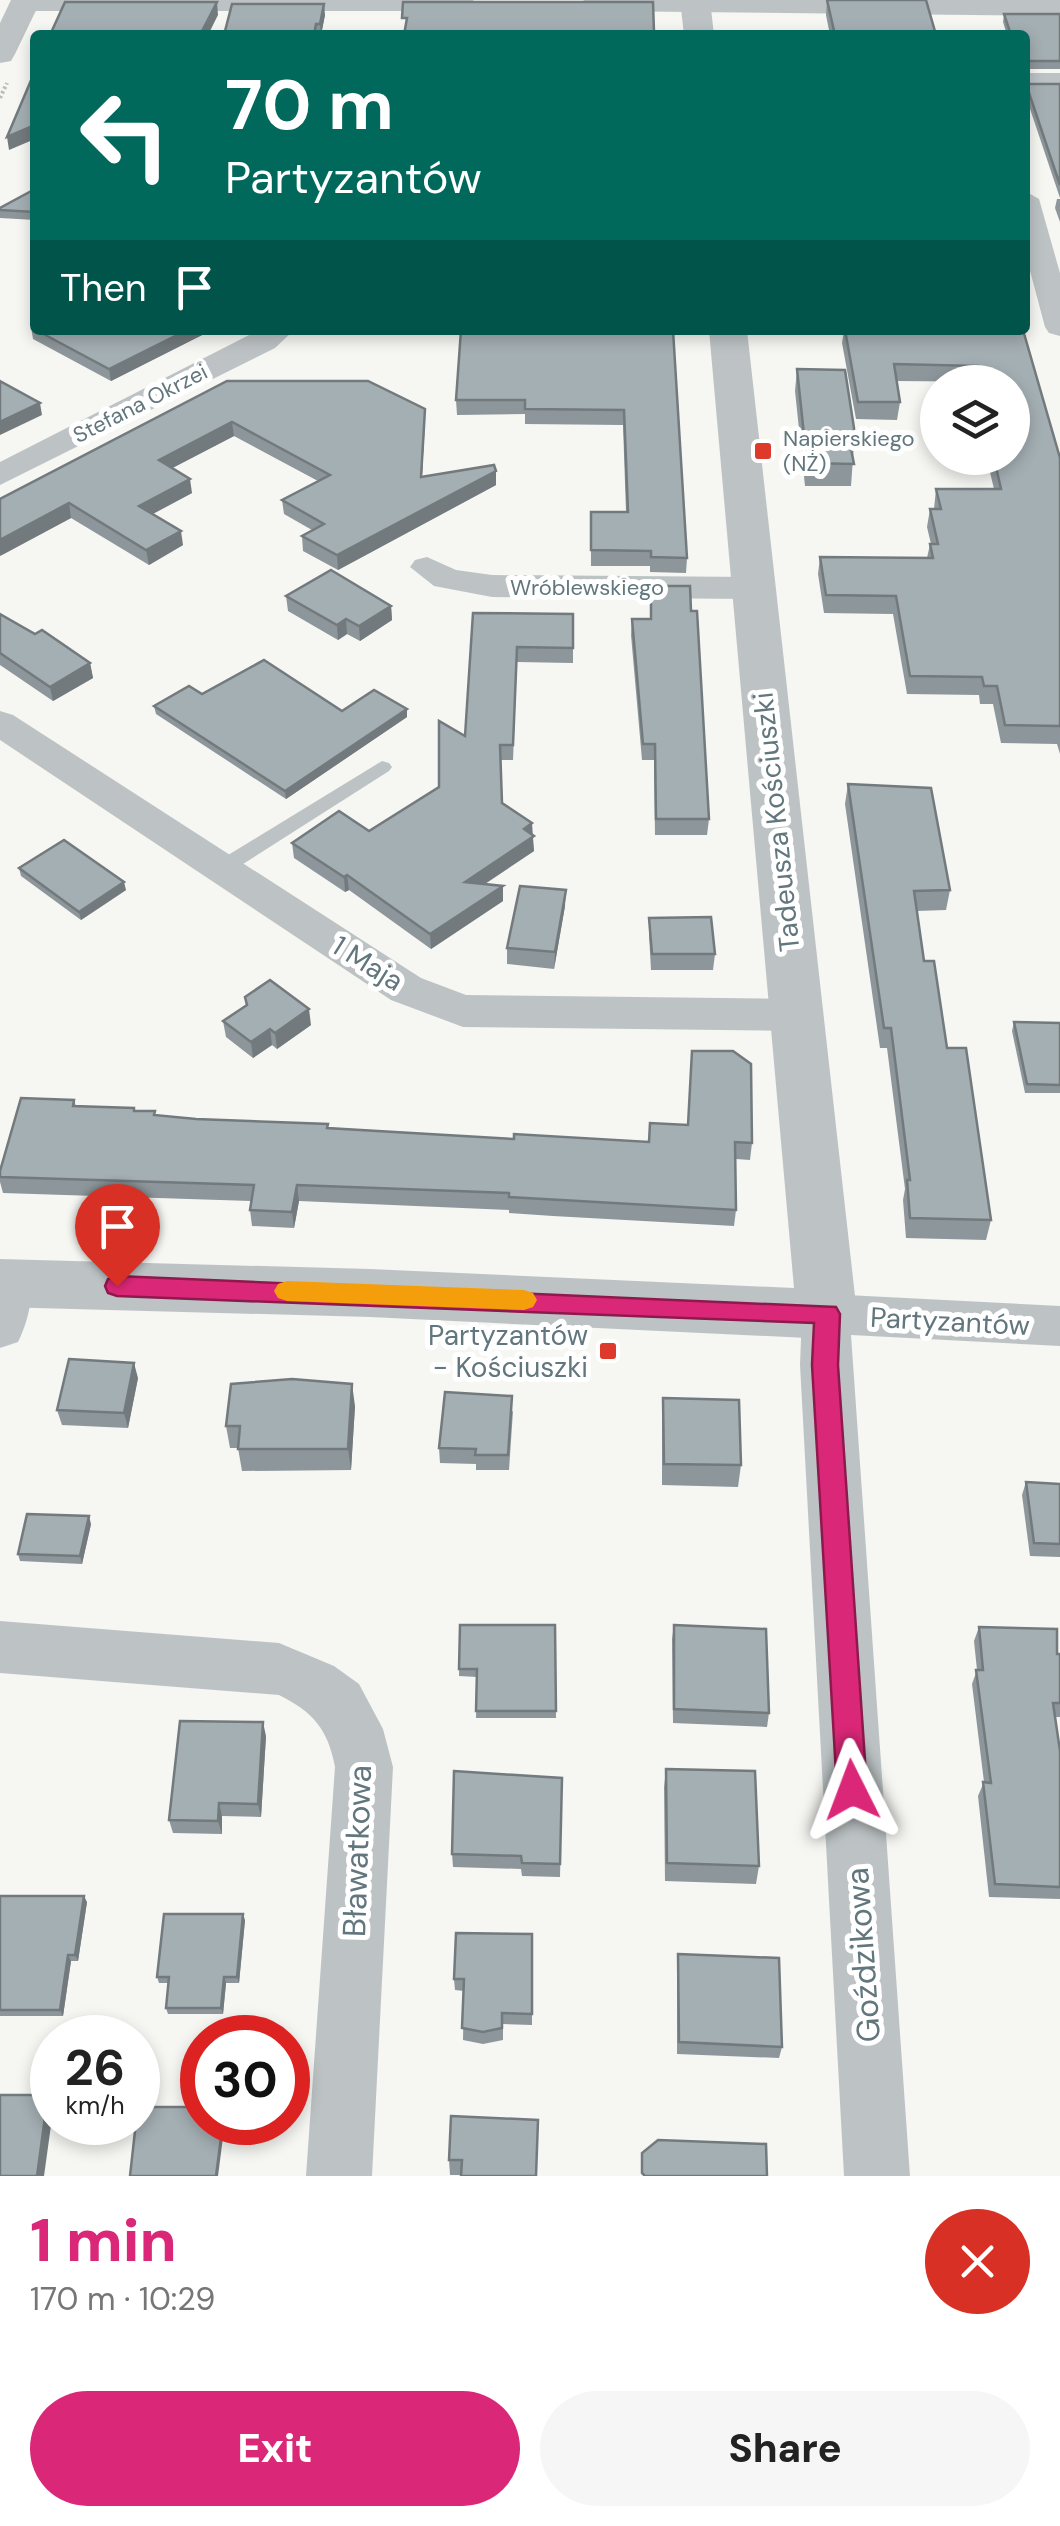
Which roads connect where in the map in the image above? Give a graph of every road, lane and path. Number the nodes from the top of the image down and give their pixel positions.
1 (25, 2) edge
2 (695, 2) edge
3 (960, 2) edge
4 (481, 4) edge
5 (559, 4) edge
6 (1060, 9) edge
7 (363, 10) edge
8 (698, 30) edge
9 (969, 30) edge
10 (0, 54) edge
11 (1030, 82) edge
12 (1060, 82) edge
13 (1030, 209) edge
14 (1051, 252) edge
15 (1030, 322) edge
16 (1060, 324) edge
17 (272, 335) edge
18 (728, 335) edge
19 (0, 475) edge
20 (427, 567) dead end
21 (751, 588) junction
22 (0, 723) edge
23 (382, 767) dead end
24 (222, 868) junction
25 (796, 1015) junction
26 (3, 1298) edge
27 (827, 1314) junction
28 (1060, 1326) edge
29 (0, 1647) edge
30 (339, 2176) edge
31 (877, 2176) edge

1 - 7 street
1 - 10 street
2 - 3 street
2 - 5 street
2 - 8 street
3 - 6 street
3 - 9 street
4 - 7 street
11 - 12 street
13 - 14 street
14 - 16 street
15 - 16 street
17 - 19 street, Stefana Okrzei
18 - 21 street, Tadeusza Kościuszki
20 - 21 street, Wróblewskiego
21 - 25 street, Tadeusza Kościuszki
22 - 24 street, 1 Maja
23 - 24 lane
24 - 25 street, 1 Maja
25 - 27 street, Tadeusza Kościuszki
26 - 27 street, Partyzantów
27 - 28 street, Partyzantów
27 - 31 street, Goździkowa
29 - 30 street, Bławatkowa

